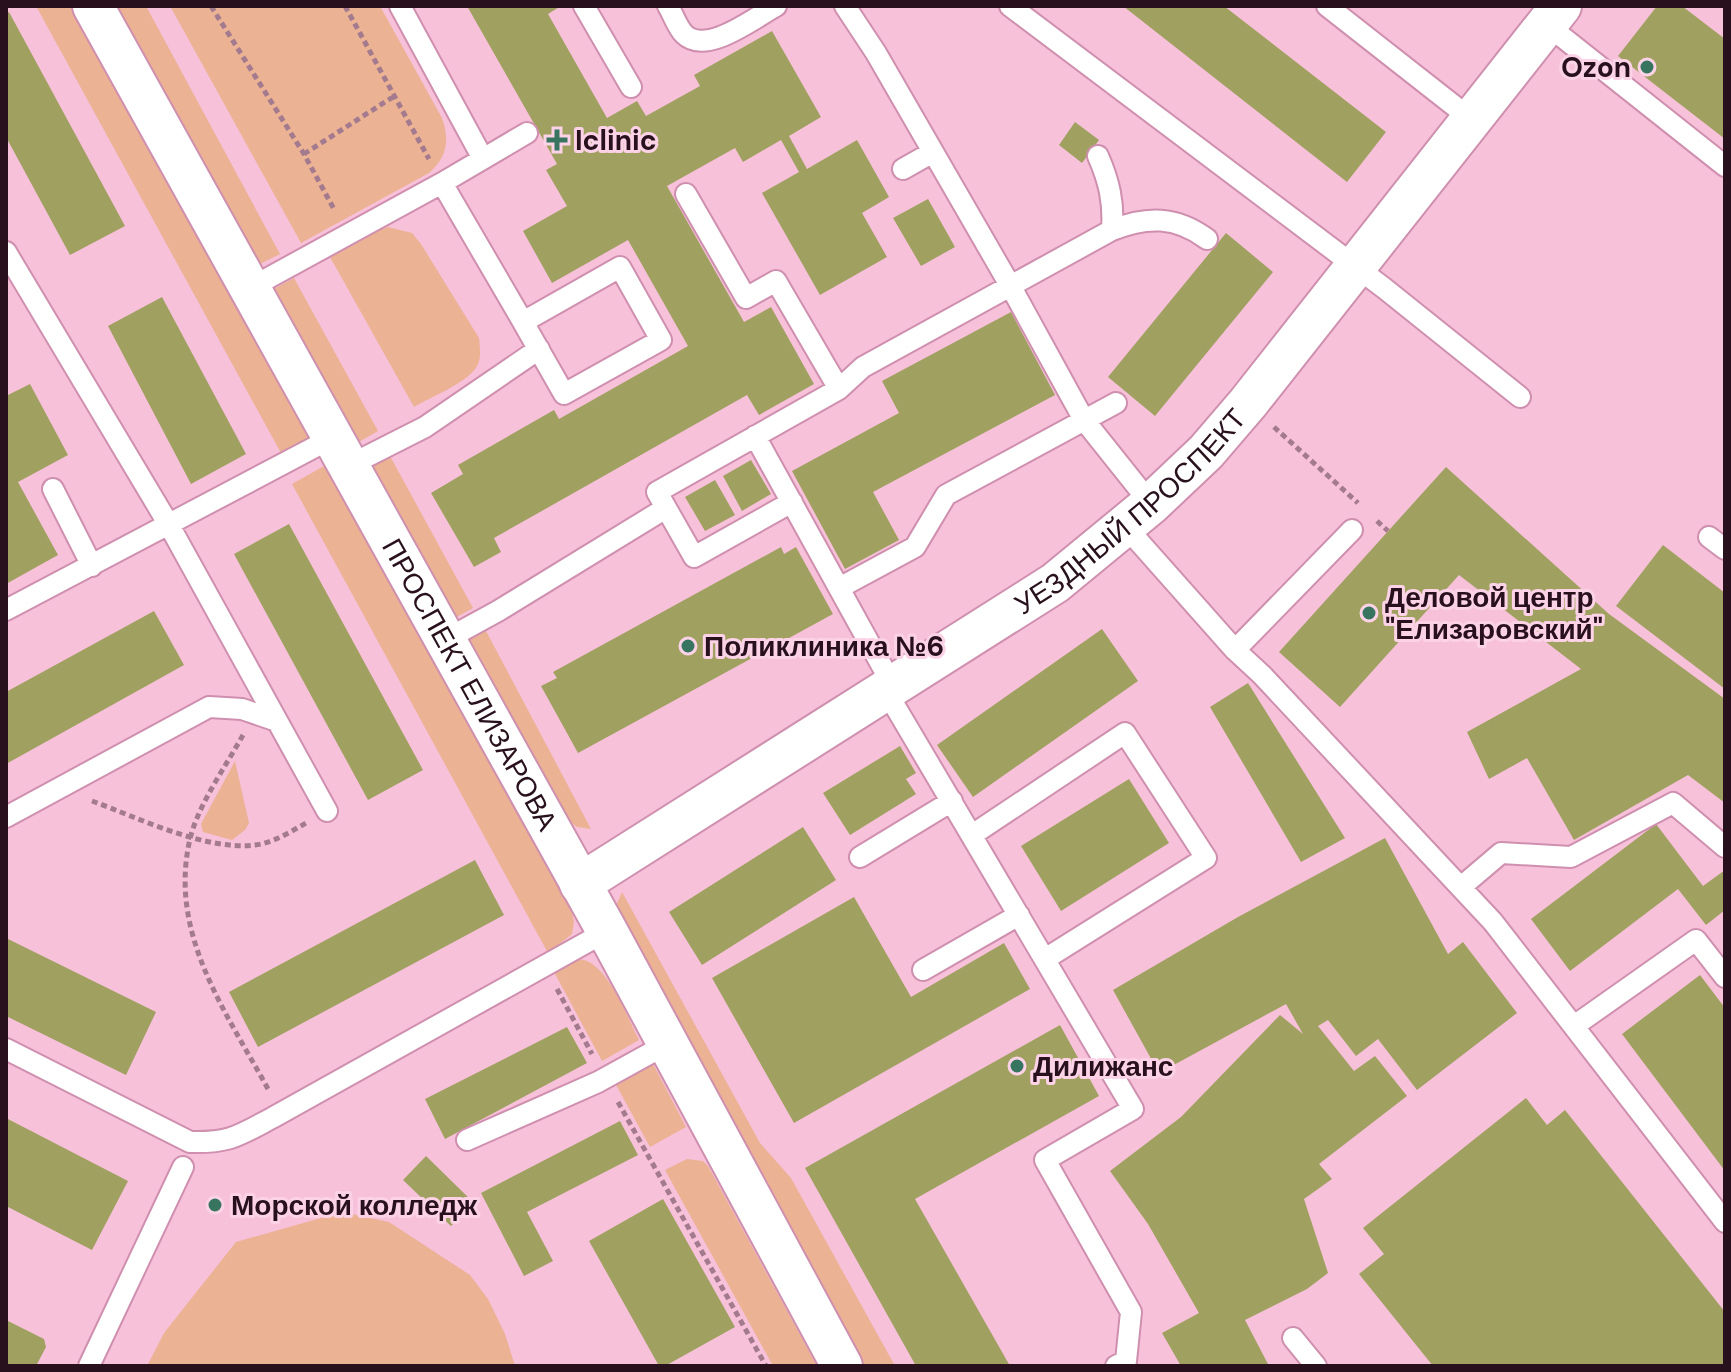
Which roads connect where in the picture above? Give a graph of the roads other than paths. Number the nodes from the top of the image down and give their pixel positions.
1 (93, 6) edge
2 (400, 6) edge
3 (584, 6) edge
4 (668, 6) edge
5 (776, 6) edge
6 (1010, 6) edge
7 (1327, 6) edge
8 (854, 9) edge
9 (1554, 15) edge
10 (631, 87) dead end
11 (1471, 119) junction
12 (527, 133) dead end
13 (933, 152) junction
14 (1098, 156) dead end
15 (482, 157) junction
16 (1725, 166) edge
17 (903, 169) dead end
18 (442, 183) junction
19 (686, 194) dead end
20 (1112, 230) junction
21 (1207, 239) dead end
22 (6, 252) edge
23 (1356, 267) junction
24 (1011, 287) junction
25 (250, 288) junction
26 (523, 322) junction
27 (539, 349) junction
28 (839, 389) junction
29 (1520, 397) dead end
30 (1116, 403) dead end
31 (1084, 420) junction
32 (755, 436) junction
33 (340, 452) junction
34 (53, 489) dead end
35 (792, 502) junction
36 (666, 508) junction
37 (1138, 515) junction
38 (169, 525) junction
39 (1352, 530) dead end
40 (92, 566) junction
41 (839, 588) junction
42 (6, 610) edge
43 (445, 640) junction
44 (1235, 650) junction
45 (889, 688) junction
46 (277, 721) junction
47 (952, 801) junction
48 (327, 811) road end
49 (6, 817) edge
50 (972, 835) junction
51 (1725, 847) edge
52 (860, 857) dead end
53 (580, 884) junction
54 (1461, 887) junction
55 (1019, 915) junction
56 (607, 931) junction
57 (1045, 959) junction
58 (923, 970) dead end
59 (1725, 977) edge
60 (1574, 1026) junction
61 (667, 1044) junction
62 (6, 1049) edge
63 (467, 1140) dead end
64 (183, 1167) dead end
65 (1725, 1222) edge
66 (1293, 1338) dead end
67 (89, 1366) edge
68 (842, 1366) edge
69 (1116, 1366) edge
70 (1316, 1366) edge

1 - 25 street, ПРОСПЕКТ ЕЛИЗАРОВА
2 - 15 lane
3 - 10 lane
4 - 5 lane
6 - 23 lane
7 - 11 lane
8 - 13 lane
9 - 11 street, УЕЗДНЫЙ ПРОСПЕКТ
9 - 16 lane
11 - 23 street, УЕЗДНЫЙ ПРОСПЕКТ
12 - 15 lane
13 - 17 lane
13 - 24 lane
14 - 20 lane
15 - 18 lane
18 - 25 lane
18 - 26 lane
19 - 28 lane
20 - 21 lane
20 - 24 lane
22 - 38 lane
23 - 29 lane
23 - 37 street, УЕЗДНЫЙ ПРОСПЕКТ
24 - 28 lane
24 - 31 lane
25 - 33 street, ПРОСПЕКТ ЕЛИЗАРОВА
26 - 27 lane
26 - 27 lane
27 - 33 lane
28 - 32 lane
30 - 31 lane
31 - 37 lane
31 - 41 lane
32 - 35 lane
32 - 36 lane
33 - 38 lane
33 - 43 street, ПРОСПЕКТ ЕЛИЗАРОВА
34 - 40 lane
35 - 36 lane
35 - 41 lane
36 - 43 lane
37 - 44 lane
37 - 45 street, УЕЗДНЫЙ ПРОСПЕКТ
38 - 40 lane
38 - 46 lane
39 - 44 lane
40 - 42 lane
41 - 45 lane
43 - 53 street, ПРОСПЕКТ ЕЛИЗАРОВА
44 - 54 lane
45 - 47 lane
45 - 53 street, УЕЗДНЫЙ ПРОСПЕКТ
46 - 48 lane
46 - 49 lane
47 - 50 lane
47 - 52 lane
50 - 55 lane
50 - 57 lane
51 - 54 lane
53 - 56 street, ПРОСПЕКТ ЕЛИЗАРОВА
54 - 60 lane
55 - 57 lane
55 - 58 lane
56 - 61 street, ПРОСПЕКТ ЕЛИЗАРОВА
56 - 62 lane
57 - 69 lane
59 - 60 lane
60 - 65 lane
61 - 63 lane
61 - 68 street, ПРОСПЕКТ ЕЛИЗАРОВА
64 - 67 lane
66 - 70 lane

